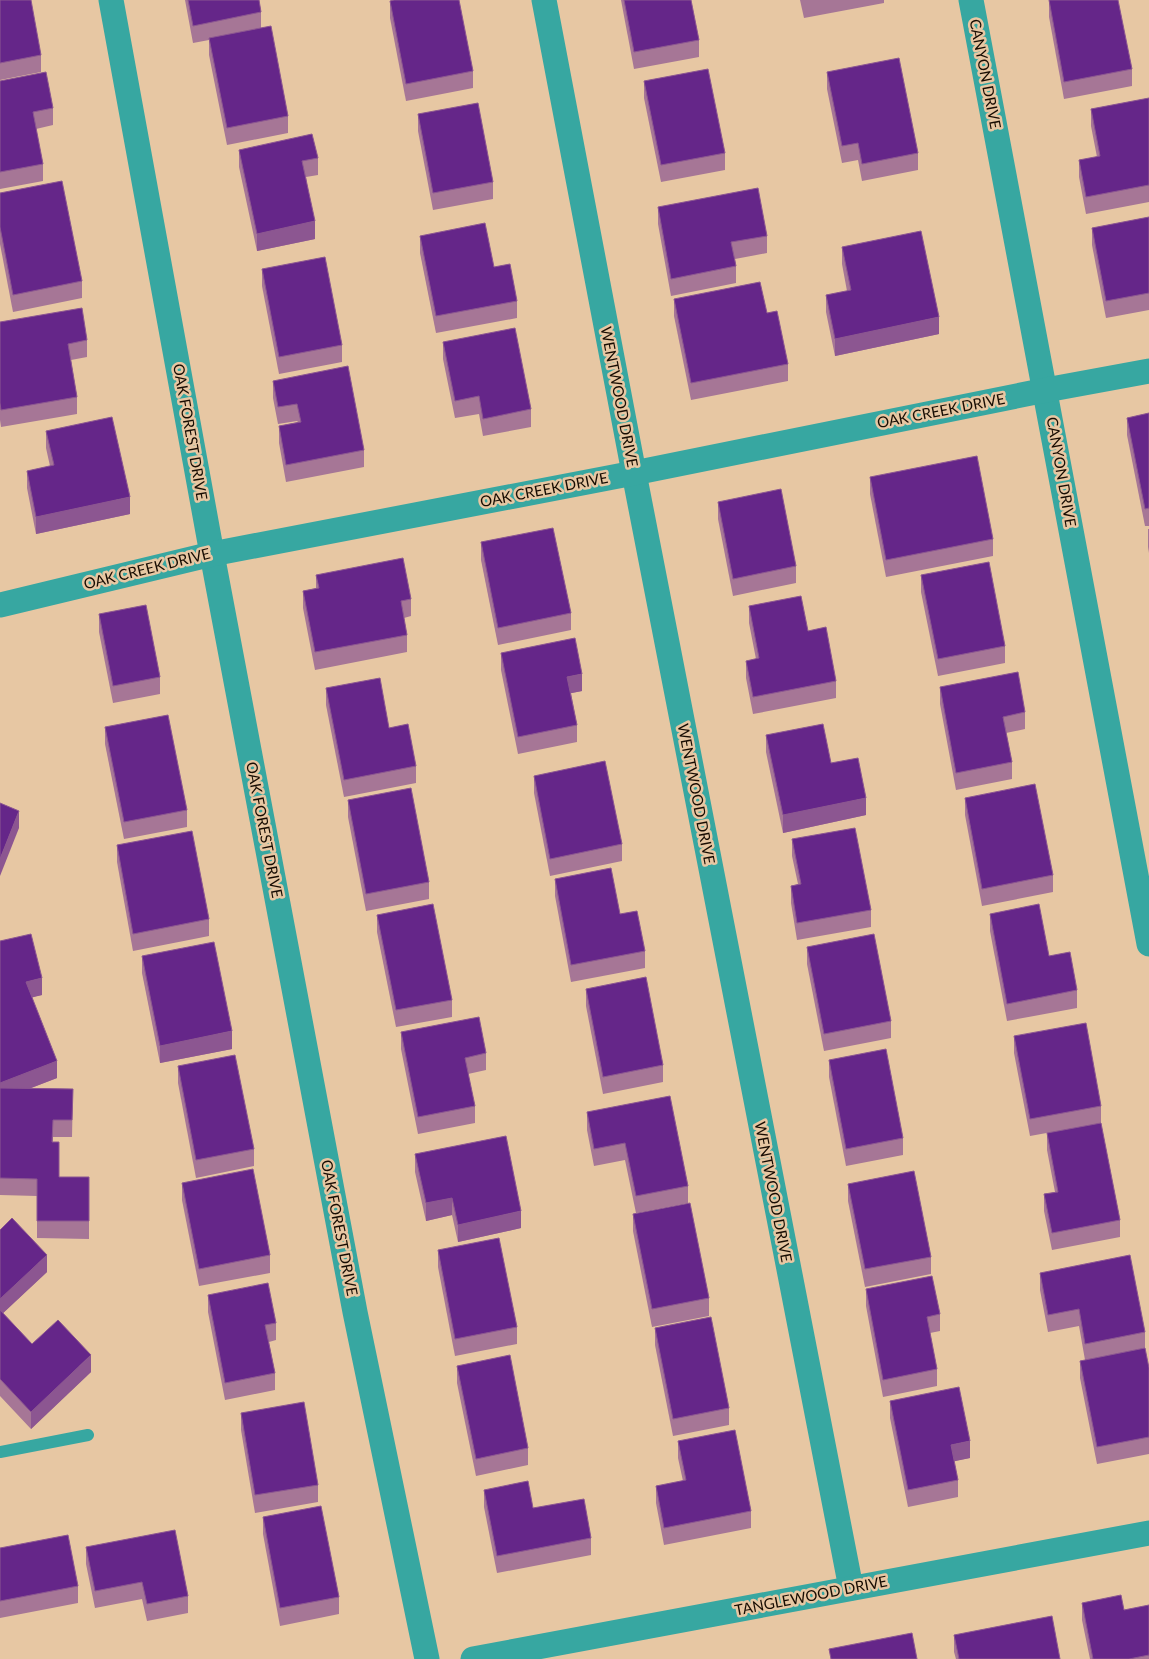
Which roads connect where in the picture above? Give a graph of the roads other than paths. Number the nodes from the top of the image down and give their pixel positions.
1 (111, 0) edge
2 (544, 0) edge
3 (971, 0) edge
4 (1149, 371) edge
5 (1046, 390) junction
6 (634, 473) junction
7 (212, 554) junction
8 (0, 605) edge
9 (1149, 944) edge
10 (88, 1435) dead end
11 (0, 1452) edge
12 (1149, 1533) edge
13 (850, 1588) junction
14 (427, 1659) edge
15 (473, 1659) edge

1 - 7 street, OAK FOREST DRIVE
2 - 6 street, WENTWOOD DRIVE
3 - 5 street, CANYON DRIVE
4 - 5 street, OAK CREEK DRIVE
5 - 6 street, OAK CREEK DRIVE
5 - 9 street, CANYON DRIVE
6 - 7 street, OAK CREEK DRIVE
6 - 13 street, WENTWOOD DRIVE
7 - 8 street, OAK CREEK DRIVE
7 - 14 street, OAK FOREST DRIVE
10 - 11 lane
12 - 13 street, TANGLEWOOD DRIVE
13 - 15 street, TANGLEWOOD DRIVE

